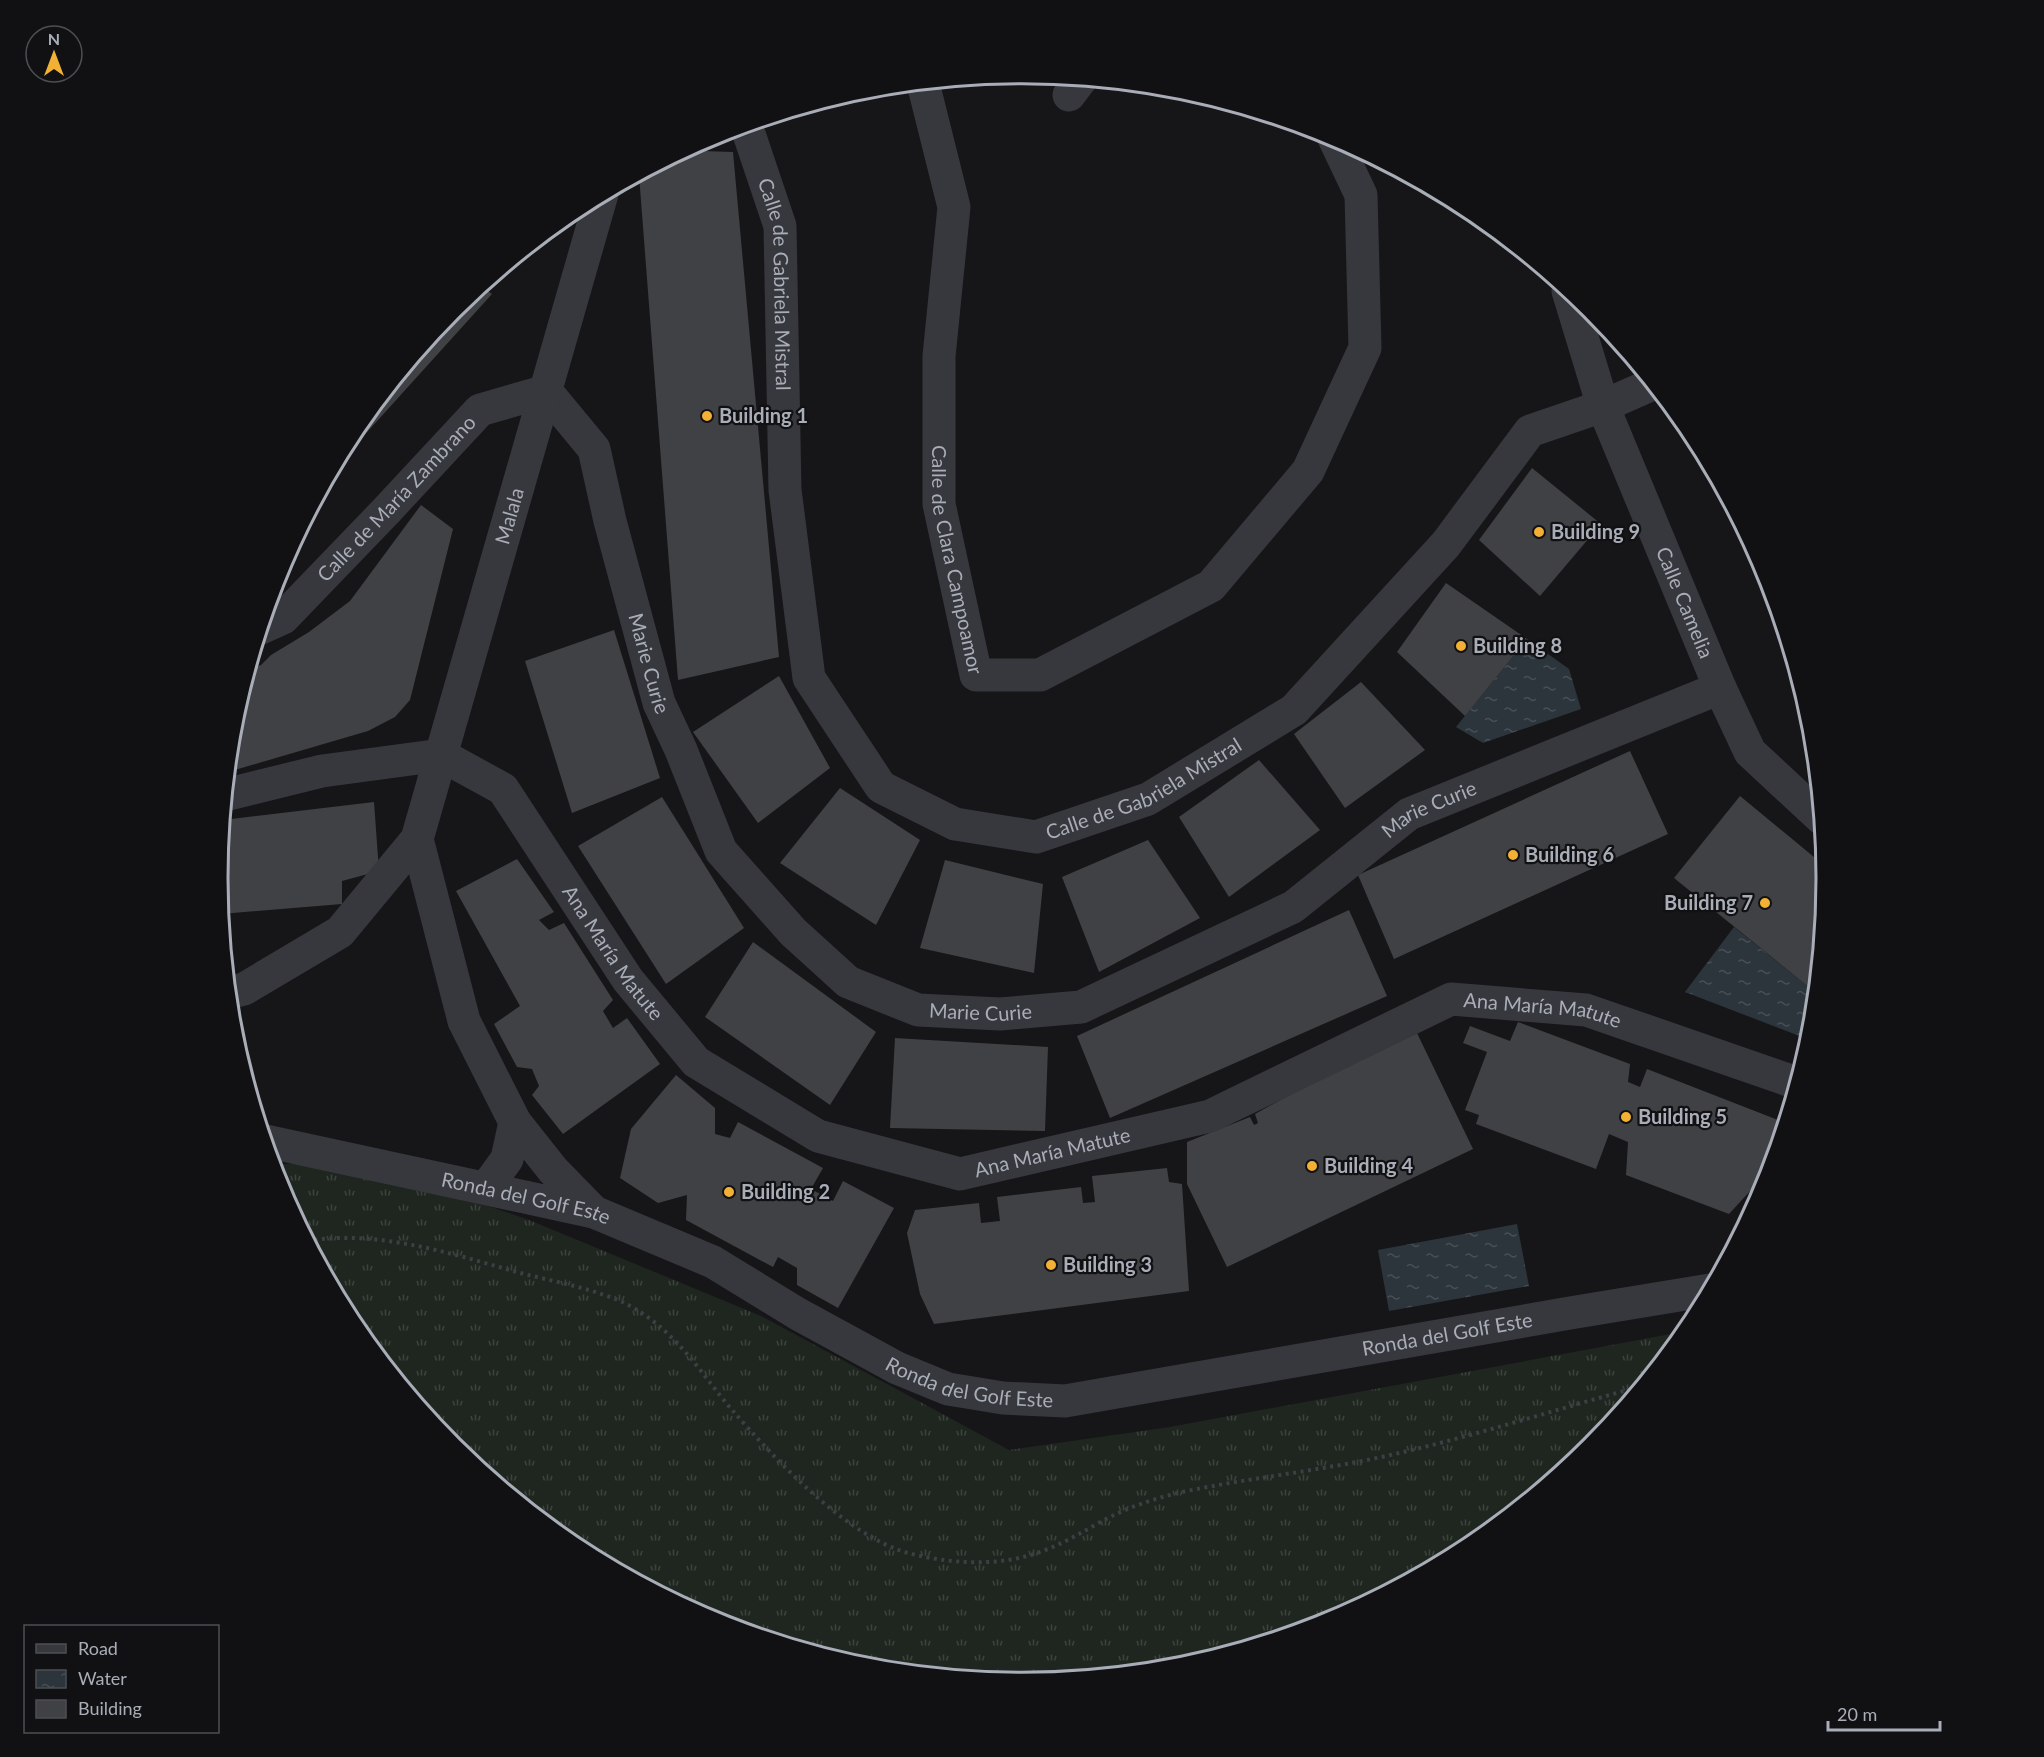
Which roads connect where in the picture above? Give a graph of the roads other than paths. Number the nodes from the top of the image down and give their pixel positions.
1 (925, 90) edge
2 (749, 133) edge
3 (1340, 150) edge
4 (598, 207) edge
5 (1573, 306) edge
6 (1646, 387) edge
7 (546, 391) junction
8 (1603, 406) junction
9 (270, 624) edge
10 (1720, 688) junction
11 (441, 755) junction
12 (232, 793) edge
13 (1813, 811) edge
14 (417, 839) junction
15 (236, 991) edge
16 (1790, 1081) edge
17 (515, 1122) junction
18 (273, 1143) edge
19 (486, 1188) junction
20 (594, 1212) junction
21 (1700, 1292) edge

1 - 3 street, Calle de Clara Campoamor
2 - 8 street, Calle de Gabriela Mistral
4 - 7 street, Malala
5 - 8 street, Calle Camelia
6 - 8 street, Calle de Gabriela Mistral
7 - 9 street, Calle de María Zambrano
7 - 10 street, Marie Curie
7 - 11 street, Malala
8 - 10 street, Calle Camelia
10 - 13 street, Calle Camelia
11 - 12 street
11 - 14 street, Malala
11 - 16 street, Ana María Matute
14 - 15 street
14 - 17 street
17 - 19 street
17 - 20 street
18 - 19 street, Ronda del Golf Este
19 - 20 street, Ronda del Golf Este
20 - 21 street, Ronda del Golf Este

